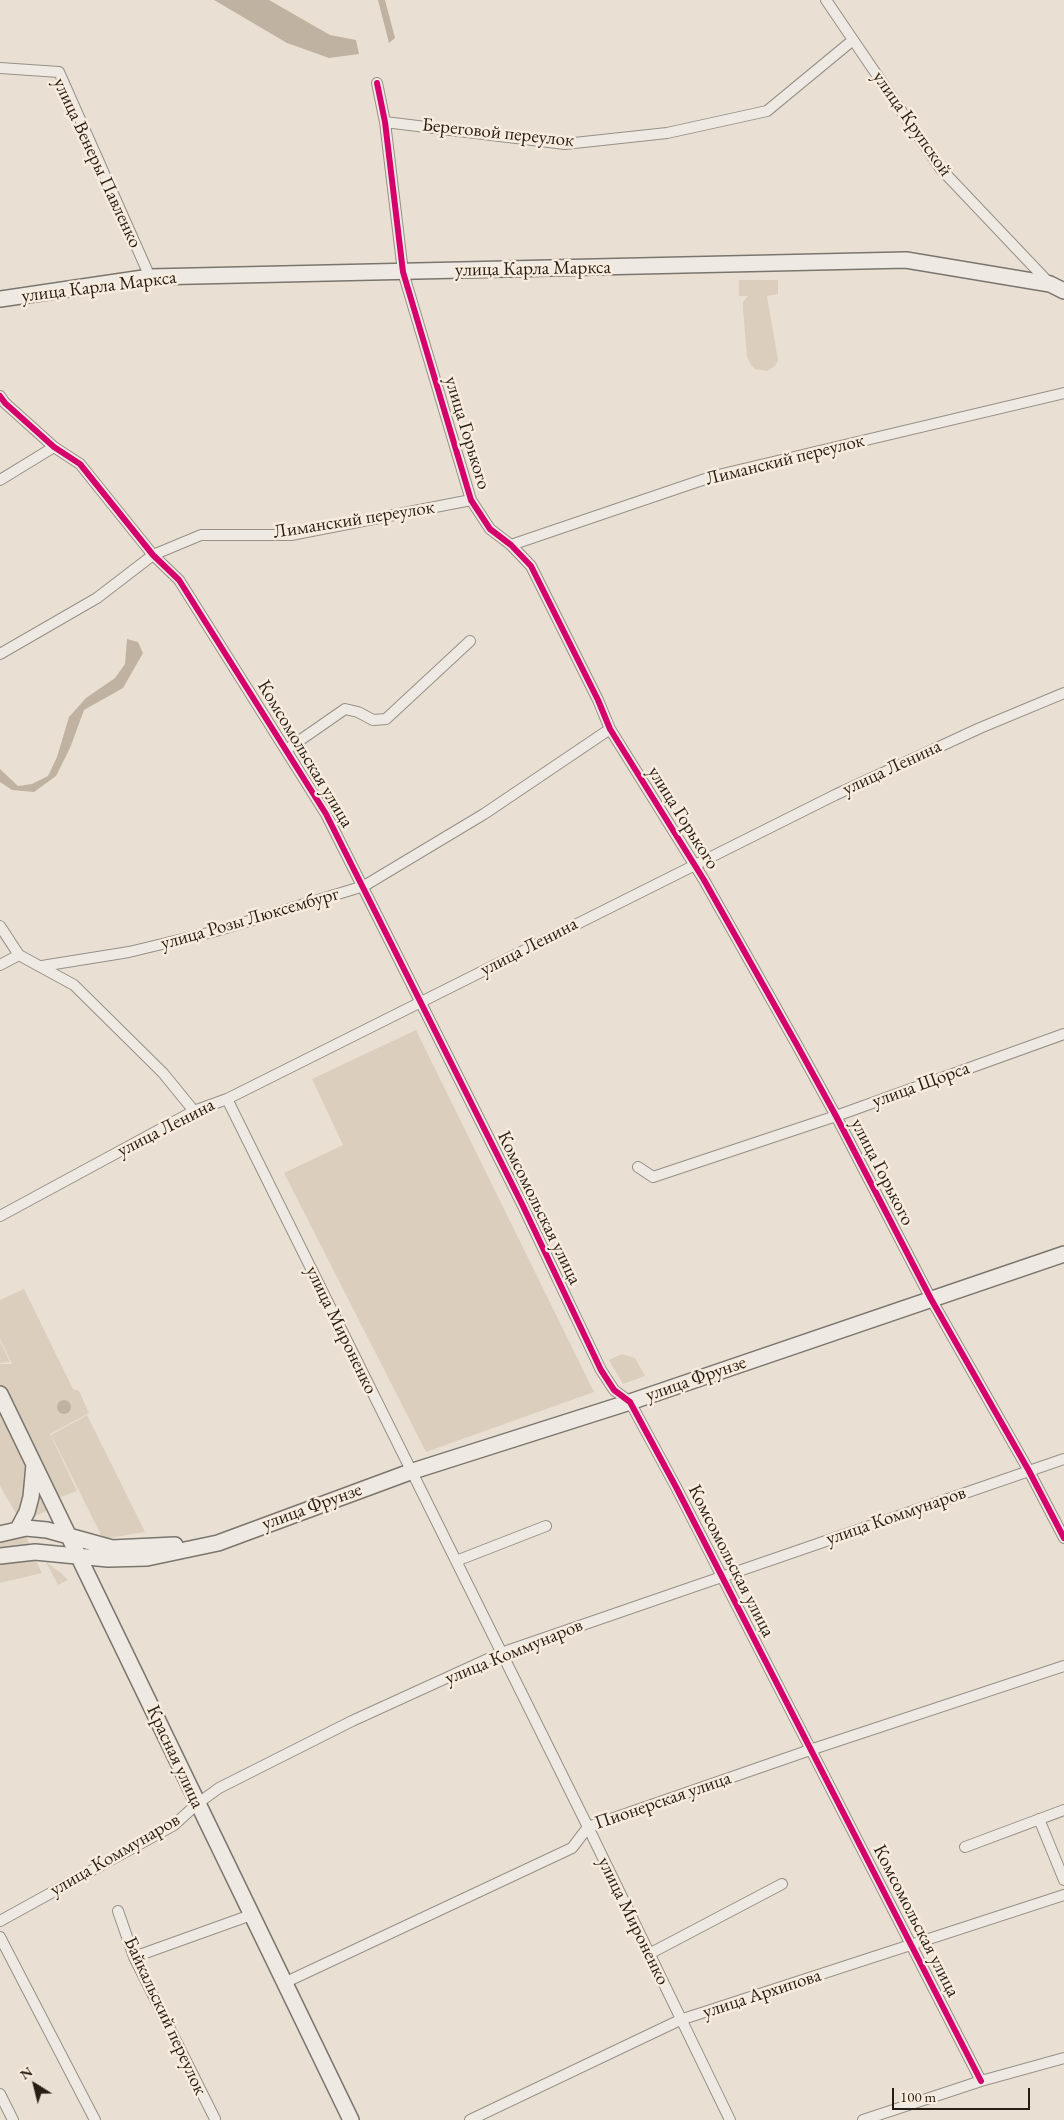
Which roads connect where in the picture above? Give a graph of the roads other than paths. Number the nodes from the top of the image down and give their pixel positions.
1 (826, 0) edge
2 (854, 40) junction
3 (0, 68) edge
4 (377, 83) dead end
5 (385, 122) junction
6 (403, 272) junction
7 (150, 277) junction
8 (1050, 284) junction
9 (1064, 291) edge
10 (0, 299) edge
11 (1064, 393) edge
12 (0, 396) edge
13 (54, 447) junction
14 (0, 480) edge
15 (471, 500) junction
16 (511, 545) junction
17 (153, 555) junction
18 (470, 641) dead end
19 (0, 654) edge
20 (1064, 693) edge
21 (610, 729) junction
22 (286, 750) junction
23 (694, 866) junction
24 (364, 886) junction
25 (0, 926) edge
26 (19, 955) junction
27 (0, 965) edge
28 (42, 966) junction
29 (420, 1003) junction
30 (1064, 1034) edge
31 (227, 1098) junction
32 (194, 1111) junction
33 (836, 1116) junction
34 (638, 1167) dead end
35 (0, 1216) edge
36 (1064, 1254) edge
37 (931, 1299) junction
38 (0, 1394) edge
39 (630, 1402) junction
40 (1064, 1459) edge
41 (34, 1464) junction
42 (1028, 1471) junction
43 (410, 1472) junction
44 (546, 1526) dead end
45 (18, 1529) junction
46 (243, 1532) junction
47 (0, 1534) edge
48 (71, 1538) junction
49 (1064, 1538) edge
50 (0, 1556) edge
51 (80, 1557) junction
52 (456, 1561) junction
53 (723, 1576) junction
54 (501, 1653) junction
55 (1064, 1666) edge
56 (810, 1750) junction
57 (197, 1804) junction
58 (1064, 1810) edge
59 (1039, 1819) junction
60 (588, 1826) junction
61 (965, 1847) dead end
62 (1064, 1880) edge
63 (782, 1884) dead end
64 (1064, 1896) edge
65 (118, 1911) dead end
66 (251, 1915) junction
67 (0, 1921) edge
68 (0, 1937) edge
69 (913, 1946) junction
70 (649, 1954) junction
71 (134, 1957) junction
72 (284, 1983) junction
73 (680, 2020) junction
74 (1064, 2058) edge
75 (981, 2081) junction
76 (0, 2094) edge
77 (215, 2119) edge
78 (13, 2120) edge
79 (95, 2120) edge
80 (350, 2120) edge
81 (470, 2120) edge
82 (730, 2120) edge
83 (863, 2120) edge

1 - 2 street, улица Крупской
2 - 5 street, Береговой переулок
2 - 8 street, улица Крупской
3 - 7 street, улица Венеры Павленко
4 - 5 street, улица Горького
5 - 6 street, улица Горького
6 - 7 main road, улица Карла Маркса
6 - 8 main road, улица Карла Маркса
6 - 15 street, улица Горького
7 - 10 main road, улица Карла Маркса
8 - 9 main road, улица Карла Маркса
11 - 16 street, Лиманский переулок
12 - 13 street, Комсомольская улица
13 - 14 street
13 - 17 street, Комсомольская улица
15 - 16 street, улица Горького
15 - 17 street, Лиманский переулок
16 - 21 street, улица Горького
17 - 19 street, Лиманский переулок
17 - 22 street, Комсомольская улица
18 - 22 street
20 - 23 street, улица Ленина
21 - 23 street, улица Горького
21 - 24 street, улица Розы Люксембург
22 - 24 street, Комсомольская улица
23 - 29 street, улица Ленина
23 - 33 street, улица Горького
24 - 28 street, улица Розы Люксембург
24 - 29 street, Комсомольская улица
25 - 26 street
26 - 27 street
26 - 28 street
28 - 32 street
29 - 31 street, улица Ленина
29 - 39 street, Комсомольская улица
30 - 33 street, улица Щорса
31 - 32 street, улица Ленина
31 - 43 street, улица Мироненко
32 - 35 street, улица Ленина
33 - 34 street, улица Щорса
33 - 37 street, улица Горького
36 - 37 main road, улица Фрунзе
37 - 39 main road, улица Фрунзе
37 - 42 street, улица Горького
38 - 41 main road, Красная улица
39 - 43 main road, улица Фрунзе
39 - 53 street, Комсомольская улица
40 - 42 street, улица Коммунаров
41 - 45 main road
41 - 48 main road, Красная улица
42 - 49 street, улица Горького
42 - 53 street, улица Коммунаров
43 - 46 main road, улица Фрунзе
43 - 52 street, улица Мироненко
44 - 52 street
45 - 47 main road, улица Фрунзе
45 - 48 main road, улица Фрунзе
46 - 48 main road, улица Фрунзе
46 - 51 main road, улица Фрунзе
48 - 51 main road, Красная улица
50 - 51 main road, улица Фрунзе
51 - 57 main road, Красная улица
52 - 54 street, улица Мироненко
53 - 54 street, улица Коммунаров
53 - 56 street, Комсомольская улица
54 - 57 street, улица Коммунаров
54 - 60 street, улица Мироненко
55 - 56 street, Пионерская улица
56 - 60 street, Пионерская улица
56 - 69 street, Комсомольская улица
57 - 66 main road, Красная улица
57 - 67 street, улица Коммунаров
58 - 59 street
59 - 61 street
59 - 62 street
60 - 70 street, улица Мироненко
60 - 72 street, Пионерская улица
63 - 70 street
64 - 69 street, улица Архипова
65 - 71 street, Байкальский переулок
66 - 71 street
66 - 72 main road, Красная улица
68 - 79 street
69 - 73 street, улица Архипова
69 - 75 street, Комсомольская улица
70 - 73 street, улица Мироненко
71 - 77 street, Байкальский переулок
72 - 80 main road, Красная улица
73 - 81 street, улица Архипова
73 - 82 street, улица Мироненко
74 - 75 street
75 - 83 street
76 - 78 street

